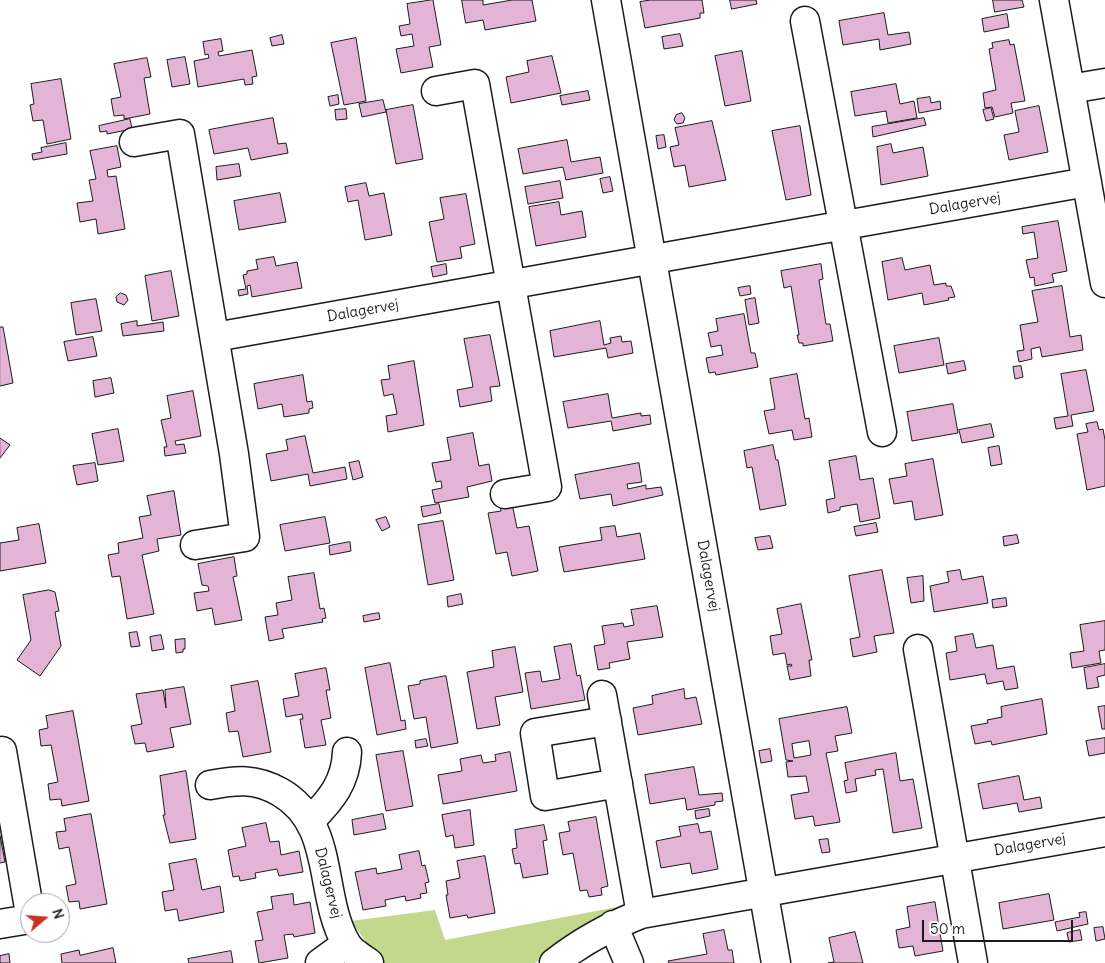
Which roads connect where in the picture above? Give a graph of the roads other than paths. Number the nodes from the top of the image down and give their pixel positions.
1 (606, 0) edge
2 (1054, 0) edge
3 (804, 21) dead end
4 (1105, 83) edge
5 (1070, 89) junction
6 (436, 91) dead end
7 (134, 142) dead end
8 (1087, 182) junction
9 (844, 226) junction
10 (653, 259) junction
11 (1105, 283) edge
12 (510, 284) junction
13 (215, 337) junction
14 (882, 432) dead end
15 (505, 494) dead end
16 (195, 546) dead end
17 (918, 649) dead end
18 (602, 695) dead end
19 (607, 721) junction
20 (2, 751) dead end
21 (347, 752) dead end
22 (618, 783) junction
23 (210, 785) dead end
24 (310, 821) junction
25 (1105, 832) edge
26 (955, 858) junction
27 (764, 892) junction
28 (26, 893) edge
29 (642, 914) junction
30 (20, 921) edge
31 (0, 924) edge
32 (613, 925) junction
33 (346, 944) junction
34 (320, 963) edge
35 (369, 963) edge
36 (554, 963) edge
37 (629, 963) edge
38 (776, 963) edge
39 (973, 963) edge

1 - 10 street, Dalagervej
2 - 5 street
3 - 9 street
4 - 5 street
5 - 8 street
6 - 12 street
7 - 13 street
8 - 9 street, Dalagervej
8 - 11 street
9 - 10 street, Dalagervej
9 - 14 street
10 - 12 street, Dalagervej
10 - 27 street, Dalagervej
12 - 13 street, Dalagervej
12 - 15 street
13 - 16 street
17 - 26 street
18 - 19 street
19 - 22 street
19 - 22 street
20 - 28 street
21 - 24 street
22 - 29 street
23 - 24 street, Dalagervej
24 - 33 street, Dalagervej
25 - 26 street, Dalagervej
26 - 27 street, Dalagervej
26 - 39 street
27 - 29 street, Dalagervej
27 - 38 street, Dalagervej
29 - 32 street, Dalagervej
30 - 31 street
32 - 36 street, Dalagervej
32 - 37 street
33 - 34 street
33 - 35 street, Dalagervej

